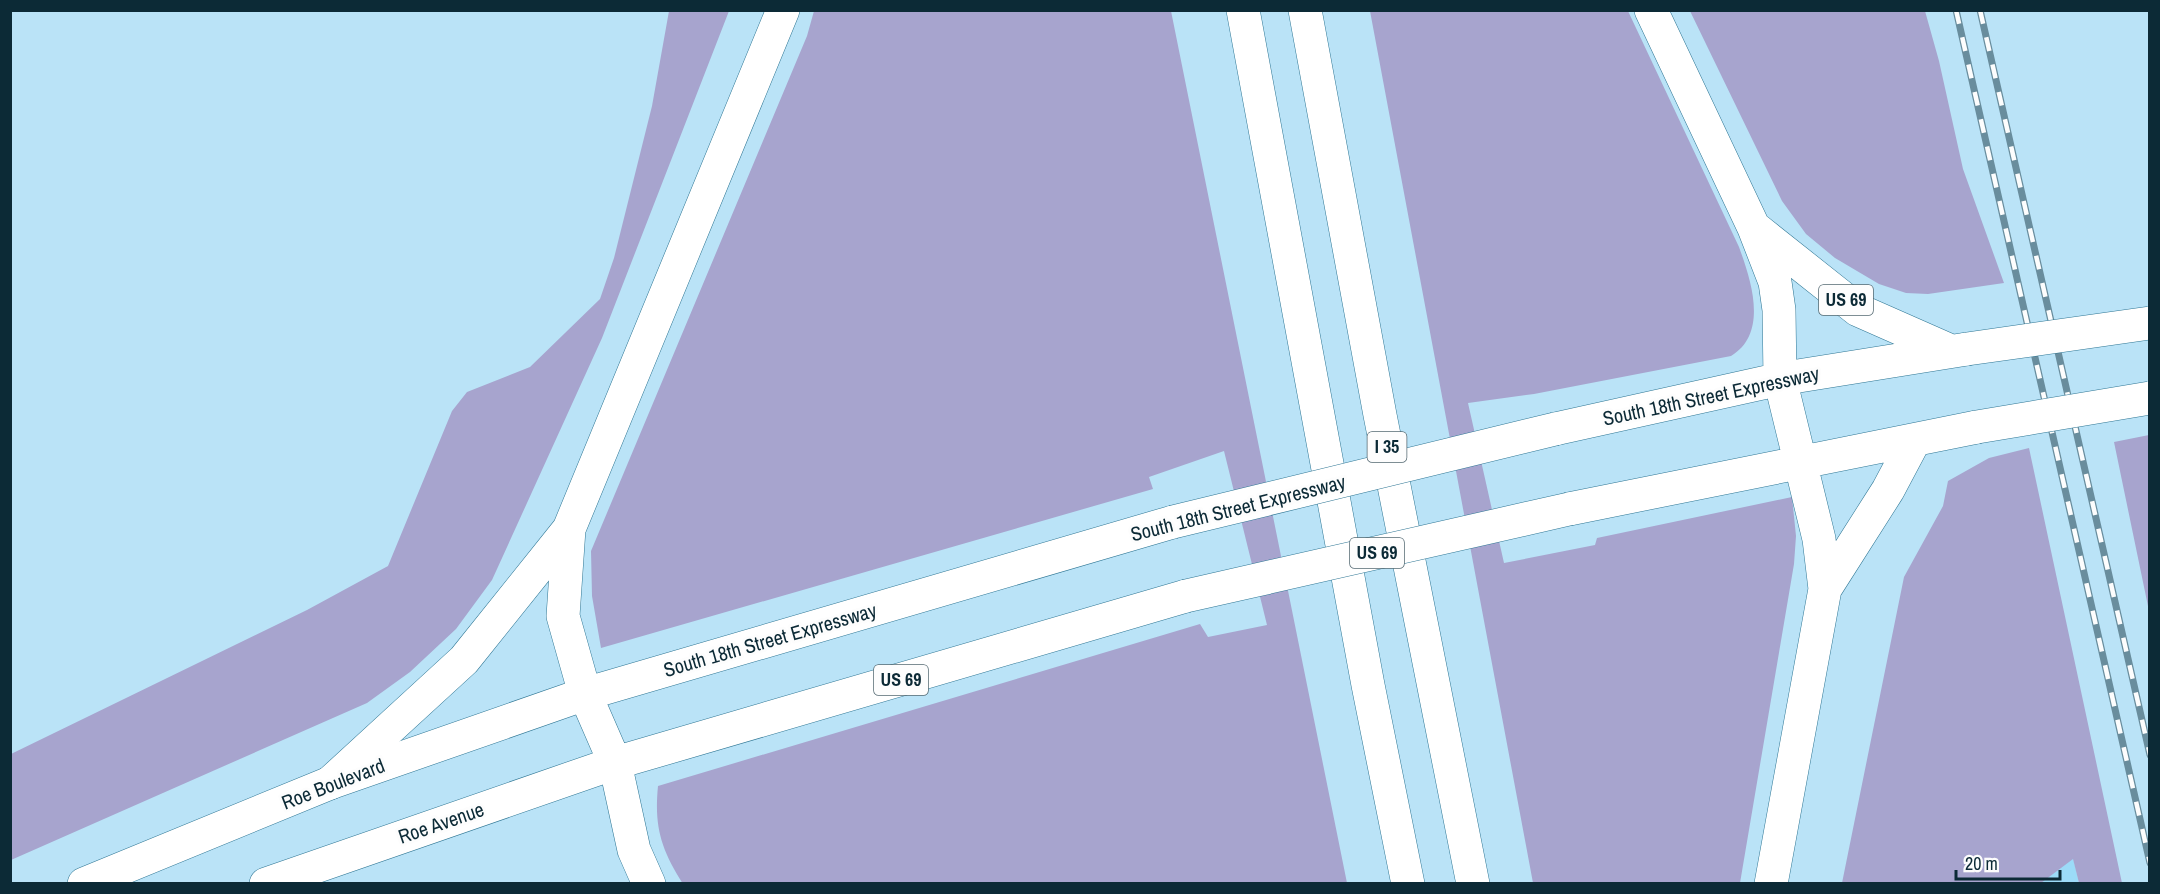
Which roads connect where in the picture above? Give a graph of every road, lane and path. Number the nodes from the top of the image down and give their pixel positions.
1 (783, 10) edge
2 (1243, 10) edge
3 (1305, 10) edge
4 (1651, 10) edge
5 (1754, 228) junction
6 (2150, 323) edge
7 (1959, 350) junction
8 (1780, 379) junction
9 (2150, 398) edge
10 (1914, 441) junction
11 (1802, 462) junction
12 (569, 529) junction
13 (1825, 589) junction
14 (585, 694) junction
15 (615, 763) junction
16 (330, 783) junction
17 (84, 884) edge
18 (266, 884) edge
19 (649, 884) edge
20 (1408, 884) edge
21 (1473, 884) edge
22 (1771, 884) edge

1 - 12 main road
2 - 20 main road
3 - 21 main road, I 35
4 - 5 main road, US 69
5 - 7 main road, US 69
5 - 8 main road
6 - 7 main road, South 18th Street Expressway, bridge
7 - 8 main road, South 18th Street Expressway
8 - 11 main road
8 - 14 main road, South 18th Street Expressway, bridge
9 - 10 main road, US 69, bridge
10 - 11 main road, US 69
10 - 13 main road
11 - 13 main road
11 - 15 main road, US 69, bridge
12 - 14 main road
12 - 16 main road
13 - 22 main road
14 - 15 main road
14 - 16 main road, Roe Boulevard
15 - 18 main road, Roe Avenue
15 - 19 main road
16 - 17 main road, Roe Boulevard

